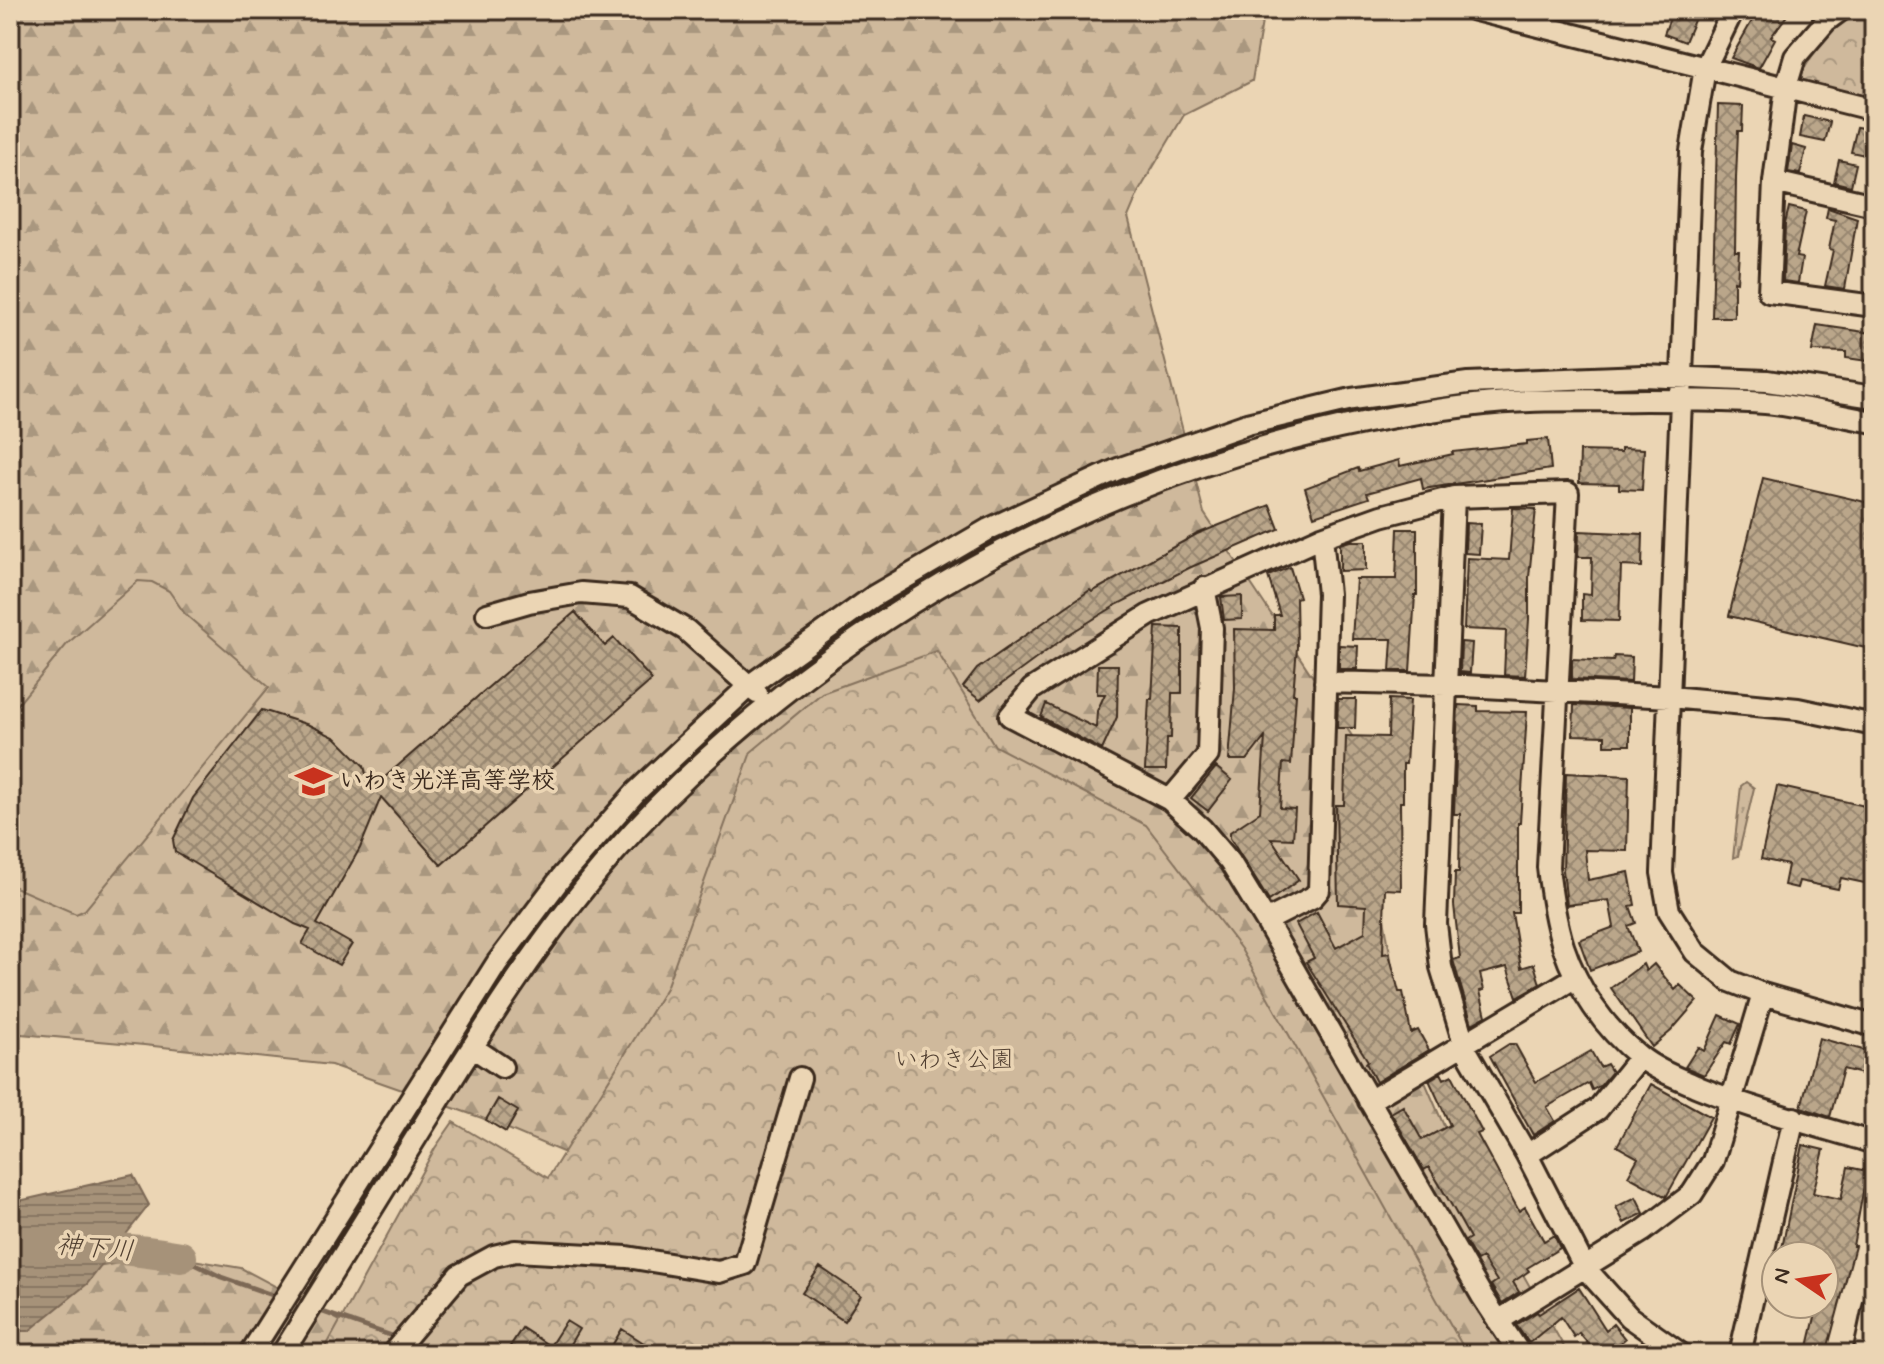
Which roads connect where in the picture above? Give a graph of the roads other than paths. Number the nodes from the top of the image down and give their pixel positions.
1 (1475, 10) edge
2 (1733, 10) edge
3 (1841, 10) edge
4 (1705, 68) junction
5 (1786, 87) junction
6 (1874, 110) edge
7 (1774, 182) junction
8 (1874, 205) edge
9 (1874, 306) edge
10 (1683, 376) junction
11 (1874, 397) edge
12 (1683, 399) junction
13 (1874, 422) edge
14 (1454, 497) junction
15 (1322, 537) junction
16 (1204, 588) junction
17 (487, 614) dead end
18 (1325, 682) junction
19 (750, 685) junction
20 (1445, 685) junction
21 (1558, 692) junction
22 (1670, 697) junction
23 (768, 705) junction
24 (1874, 725) edge
25 (1170, 800) junction
26 (1266, 921) junction
27 (1576, 977) junction
28 (1763, 994) junction
29 (1874, 1026) edge
30 (1464, 1044) junction
31 (472, 1047) junction
32 (1640, 1057) junction
33 (502, 1067) dead end
34 (800, 1078) dead end
35 (1732, 1100) junction
36 (1369, 1101) junction
37 (1794, 1118) junction
38 (1874, 1143) edge
39 (1527, 1155) junction
40 (1585, 1268) junction
41 (1874, 1307) edge
42 (1498, 1321) junction
43 (250, 1354) edge
44 (282, 1354) edge
45 (392, 1354) edge
46 (1520, 1354) edge
47 (1681, 1354) edge
48 (1740, 1354) edge
49 (1864, 1354) edge

1 - 4 street
2 - 4 street
3 - 5 street
4 - 5 street
4 - 10 street
5 - 6 street
5 - 7 street
7 - 8 street
7 - 9 street
10 - 11 street
10 - 12 street
10 - 19 street
12 - 13 street
12 - 22 street
12 - 23 street
14 - 15 street
14 - 20 street
14 - 21 street
15 - 16 street
15 - 18 street
16 - 25 street
16 - 25 street
17 - 19 street
18 - 20 street
18 - 26 street
19 - 23 street
19 - 43 street
20 - 21 street
20 - 30 street
21 - 22 street
21 - 27 street
22 - 24 street
22 - 28 street
23 - 31 street
25 - 26 street
26 - 36 street
27 - 30 street
27 - 32 street
28 - 29 street
28 - 35 street
30 - 36 street
30 - 39 street
31 - 33 street
31 - 44 street
32 - 35 street
32 - 39 street
34 - 45 street
35 - 37 street
35 - 40 street
36 - 42 street
37 - 38 street
37 - 48 street
39 - 40 street
40 - 42 street
40 - 47 street
41 - 49 street
42 - 46 street

